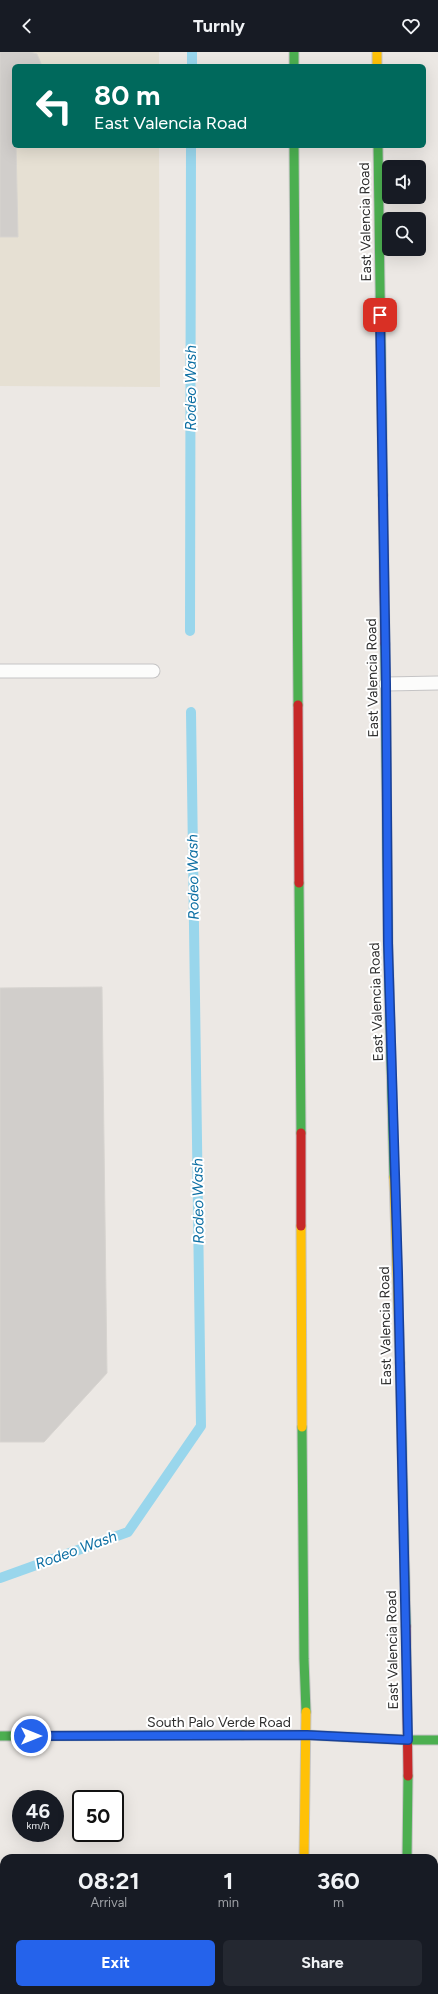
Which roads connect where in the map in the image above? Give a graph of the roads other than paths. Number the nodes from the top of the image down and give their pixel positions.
1 (294, 52) edge
2 (377, 52) edge
3 (294, 64) edge
4 (377, 64) edge
5 (294, 148) edge
6 (378, 148) edge
7 (0, 671) edge
8 (153, 671) dead end
9 (386, 684) junction
10 (438, 684) edge
11 (307, 1735) junction
12 (0, 1736) edge
13 (408, 1740) junction
14 (438, 1740) edge
15 (304, 1854) edge
16 (407, 1854) edge

1 - 3 main road
2 - 4 main road
5 - 11 main road
6 - 9 main road, East Valencia Road
7 - 8 lane
9 - 10 lane
9 - 13 main road, East Valencia Road
11 - 12 main road, South Palo Verde Road
11 - 13 main road, South Palo Verde Road
11 - 15 main road
13 - 14 main road, South Palo Verde Road
13 - 16 main road, East Valencia Road

